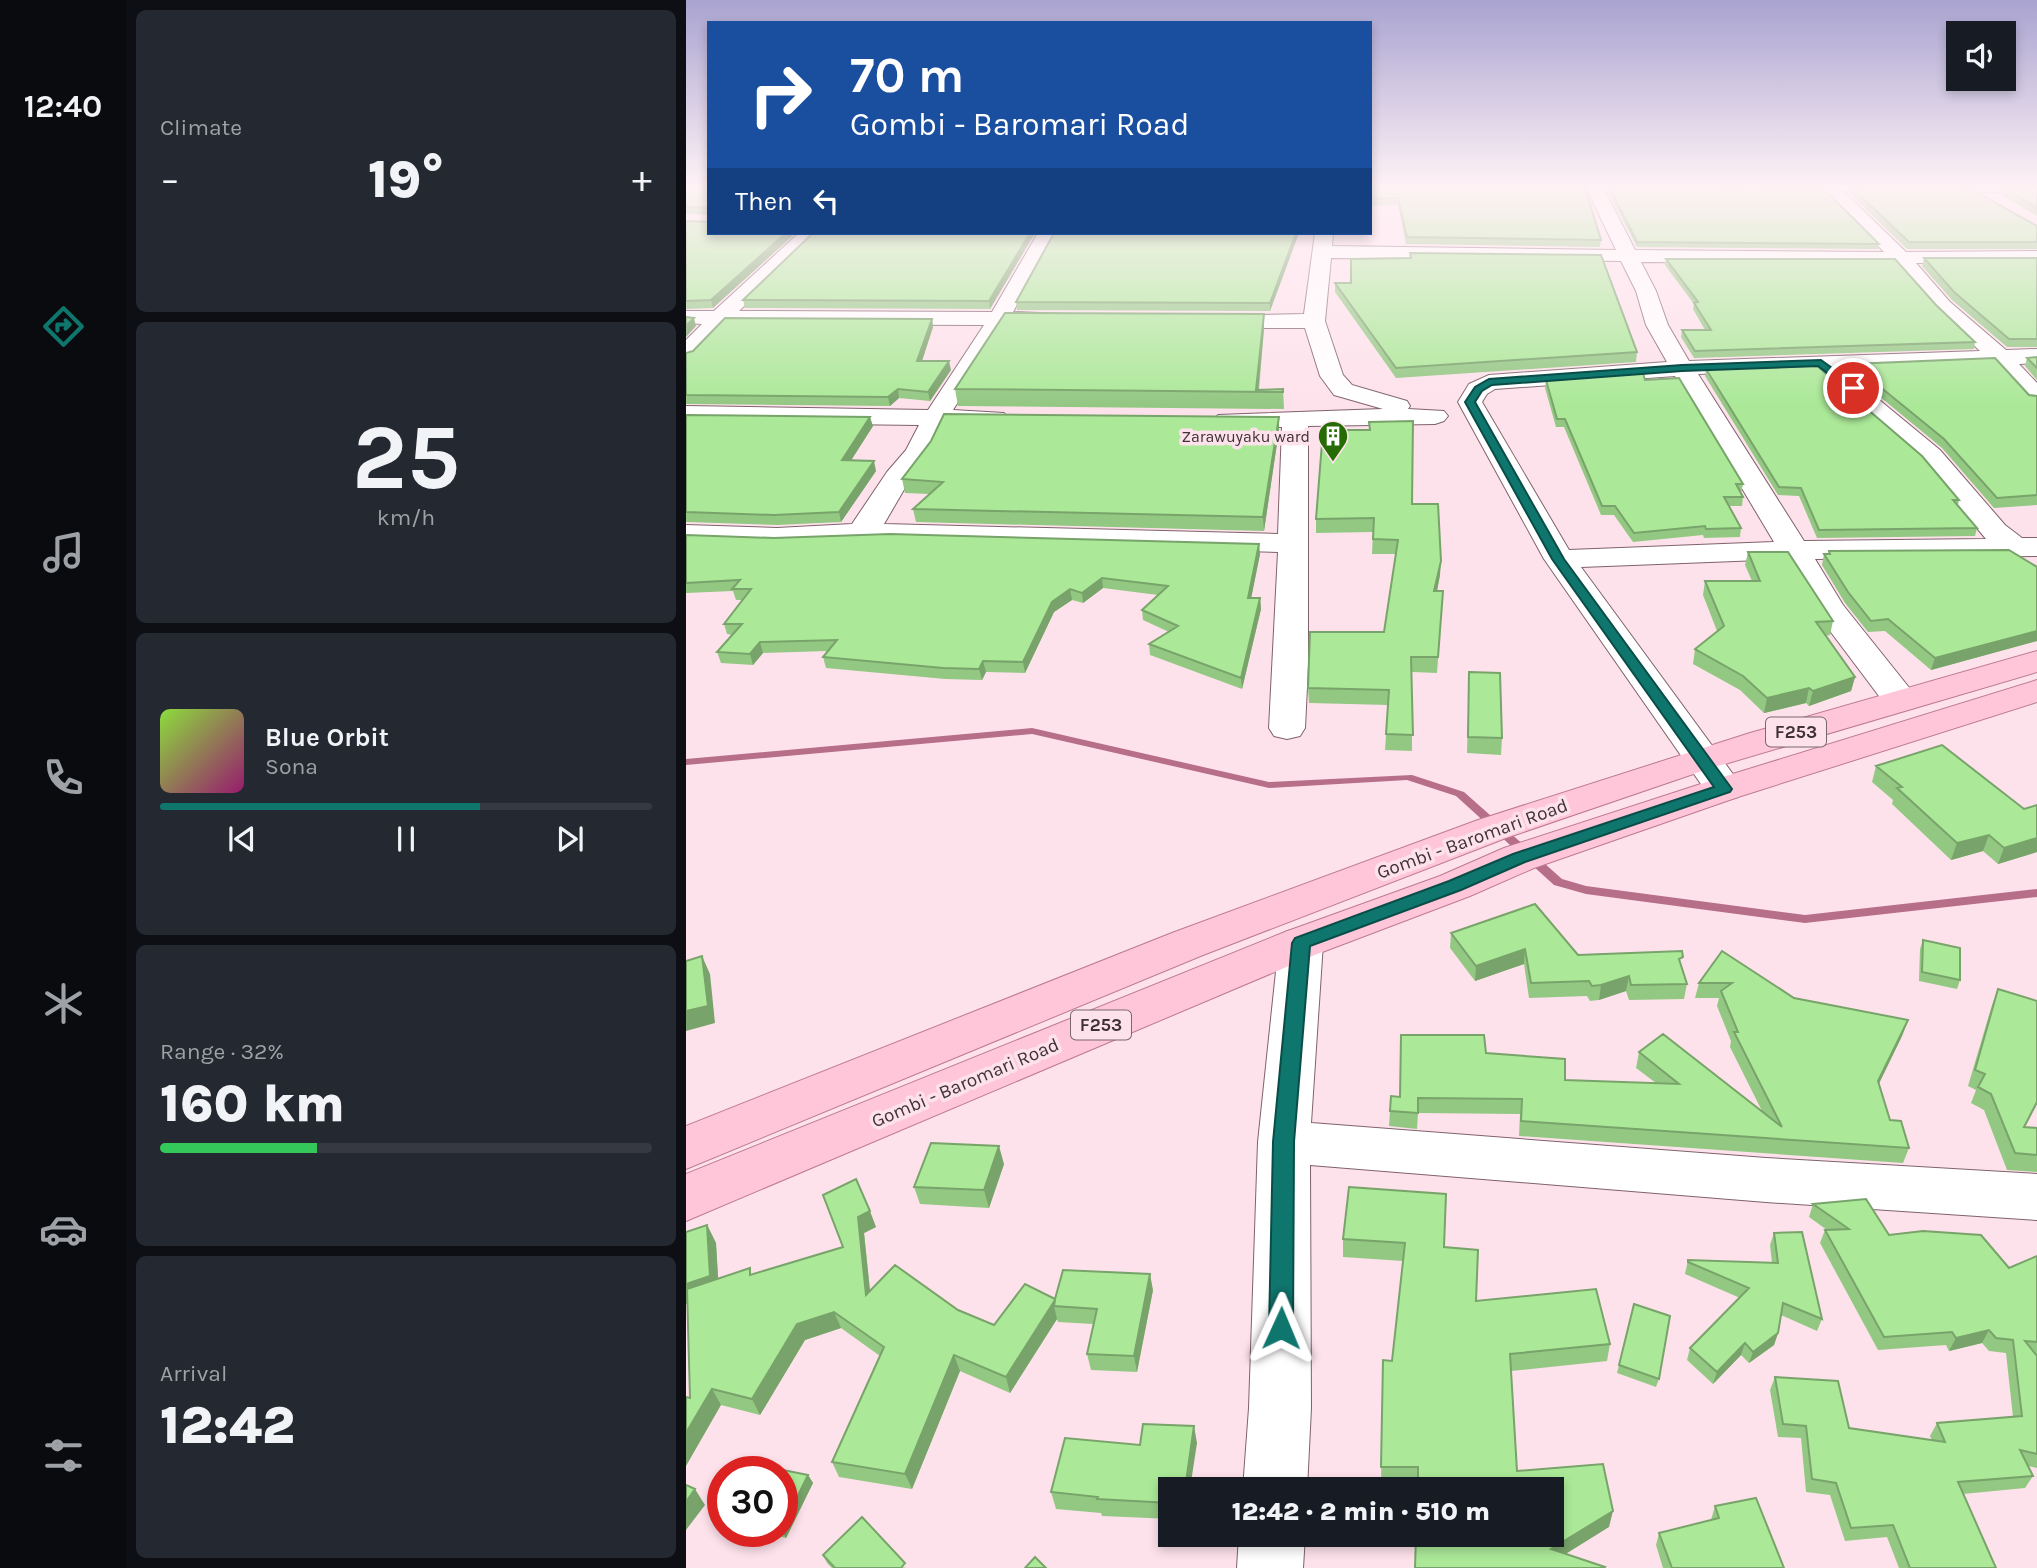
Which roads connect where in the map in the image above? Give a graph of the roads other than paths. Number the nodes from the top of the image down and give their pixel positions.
1 (783, 258) edge
2 (1033, 258) edge
3 (1322, 258) edge
4 (1630, 258) edge
5 (1901, 258) edge
6 (686, 317) edge
7 (720, 317) junction
8 (999, 319) junction
9 (1081, 319) edge
10 (1190, 320) edge
11 (1314, 321) junction
12 (686, 354) edge
13 (2037, 356) edge
14 (2001, 358) junction
15 (1821, 363) junction
16 (1682, 368) junction
17 (2037, 397) edge
18 (686, 414) edge
19 (1434, 416) junction
20 (1480, 417) junction
21 (936, 418) junction
22 (1018, 418) edge
23 (1199, 419) edge
24 (1296, 420) junction
25 (861, 533) junction
26 (686, 534) edge
27 (1292, 543) junction
28 (2025, 546) edge
29 (1793, 550) junction
30 (1559, 559) junction
31 (2037, 662) edge
32 (2037, 691) edge
33 (1902, 700) junction
34 (1287, 728) dead end
35 (1713, 774) junction
36 (1506, 844) junction
37 (1301, 943) junction
38 (1284, 1142) junction
39 (686, 1148) edge
40 (2037, 1197) edge
41 (686, 1198) edge
42 (1276, 1477) edge
43 (1271, 1547) edge
44 (1270, 1568) edge

1 - 7 street
2 - 8 street
3 - 11 street
4 - 16 street
5 - 14 street
6 - 7 street
7 - 8 street
7 - 12 street
8 - 9 street
8 - 21 street
10 - 11 street
11 - 19 street
13 - 14 street
14 - 15 street
14 - 17 street
15 - 16 street
15 - 28 street
16 - 20 street
16 - 29 street
18 - 21 street
19 - 20 street
19 - 24 street
20 - 30 street
21 - 22 street
21 - 25 street
23 - 24 street
24 - 27 street
25 - 26 street
25 - 27 street
27 - 34 street
28 - 29 street
29 - 30 street
29 - 33 street
30 - 35 street
31 - 33 main road, Gombi - Baromari Road / F253
32 - 35 main road, Gombi - Baromari Road / F253
33 - 35 main road, Gombi - Baromari Road / F253
35 - 36 main road, Gombi - Baromari Road / F253
36 - 37 main road, Gombi - Baromari Road / F253
36 - 39 main road, Gombi - Baromari Road / F253
37 - 38 street
37 - 41 main road, Gombi - Baromari Road / F253
38 - 40 street
38 - 42 street
43 - 44 street

